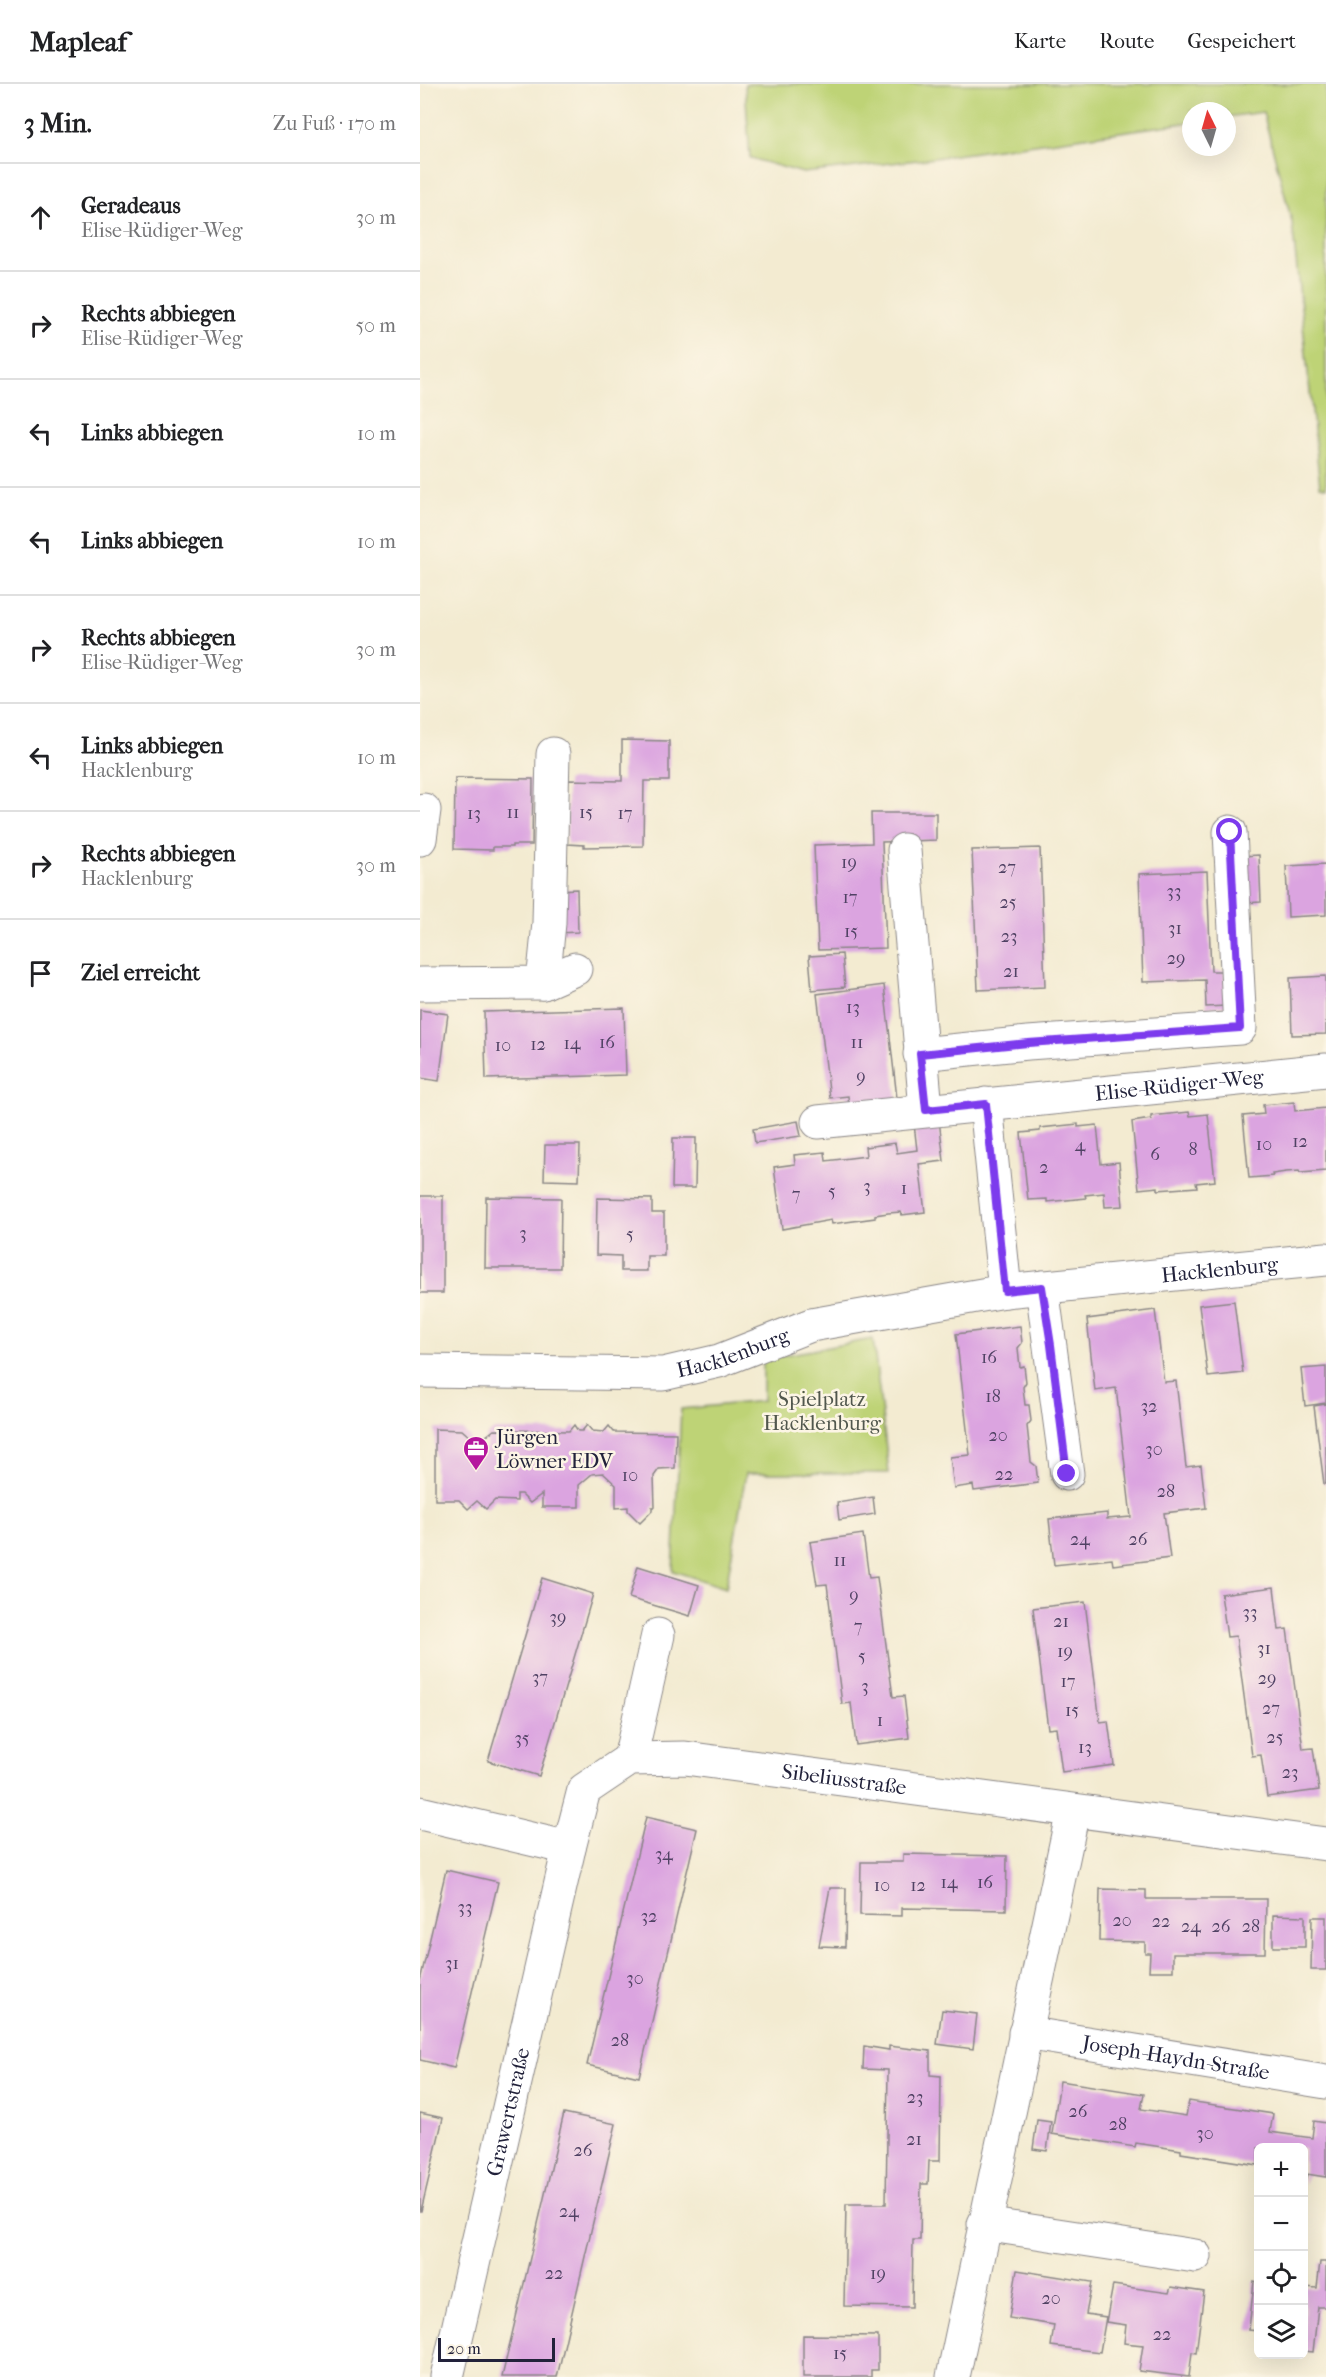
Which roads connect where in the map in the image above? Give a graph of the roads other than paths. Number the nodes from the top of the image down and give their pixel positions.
1 (553, 754) dead end
2 (1230, 832) dead end
3 (904, 850) dead end
4 (575, 969) dead end
5 (543, 983) junction
6 (420, 984) edge
7 (920, 1054) junction
8 (1326, 1070) edge
9 (986, 1104) junction
10 (926, 1110) junction
11 (818, 1122) dead end
12 (1326, 1259) edge
13 (1042, 1287) junction
14 (1005, 1291) junction
15 (420, 1371) edge
16 (1067, 1474) dead end
17 (658, 1635) dead end
18 (630, 1759) junction
19 (1073, 1811) junction
20 (420, 1813) edge
21 (1326, 1844) edge
22 (569, 1848) junction
23 (1025, 2033) junction
24 (1326, 2082) edge
25 (984, 2224) junction
26 (1196, 2256) dead end
27 (447, 2377) edge
28 (953, 2377) edge

1 - 5 street
2 - 7 street
3 - 7 street
4 - 5 street
5 - 6 street
7 - 10 street
8 - 9 street, Elise-Rüdiger-Weg
9 - 10 street, Elise-Rüdiger-Weg
9 - 14 street
10 - 11 street, Elise-Rüdiger-Weg
12 - 13 street, Hacklenburg
13 - 14 street, Hacklenburg
13 - 16 street
14 - 15 street, Hacklenburg
17 - 18 street
18 - 19 street, Sibeliusstraße
18 - 22 street
19 - 21 street, Sibeliusstraße
19 - 23 street
20 - 22 street
22 - 27 street, Grawertstraße
23 - 24 street, Joseph-Haydn-Straße
23 - 25 street
25 - 26 street
25 - 28 street

